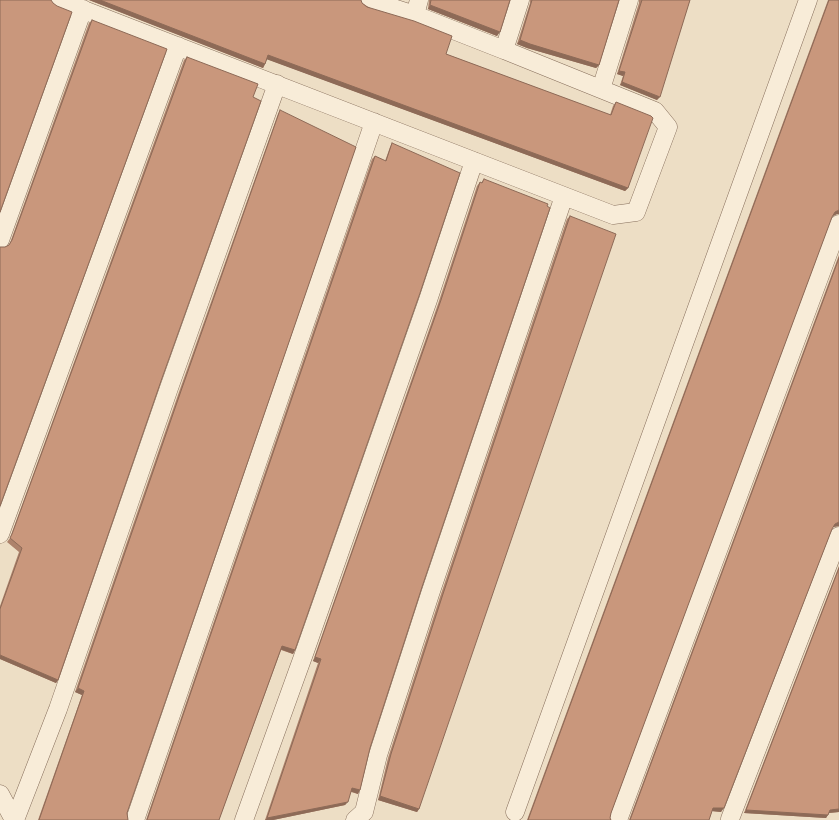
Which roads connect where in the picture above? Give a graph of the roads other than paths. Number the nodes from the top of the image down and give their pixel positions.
1 (58, 0) edge
2 (368, 0) edge
3 (520, 0) edge
4 (629, 0) edge
5 (808, 0) edge
6 (417, 8) edge
7 (84, 10) junction
8 (178, 46) junction
9 (504, 50) junction
10 (276, 84) junction
11 (601, 89) junction
12 (374, 122) junction
13 (474, 161) junction
14 (564, 196) junction
15 (839, 224) edge
16 (0, 240) edge
17 (0, 534) edge
18 (839, 536) edge
19 (0, 794) edge
20 (516, 812) dead end
21 (730, 818) dead end
22 (14, 820) edge
23 (135, 820) edge
24 (244, 820) edge
25 (355, 820) edge
26 (618, 820) edge

1 - 7 lane
2 - 6 lane
3 - 9 lane
4 - 11 lane
5 - 20 lane
6 - 9 lane
7 - 8 lane
7 - 16 lane
8 - 10 lane
8 - 17 lane
9 - 11 lane
10 - 12 lane
10 - 22 lane
11 - 14 lane
12 - 13 lane
12 - 23 lane
13 - 14 lane
13 - 24 lane
14 - 25 lane
15 - 26 lane
18 - 21 lane
19 - 22 lane

